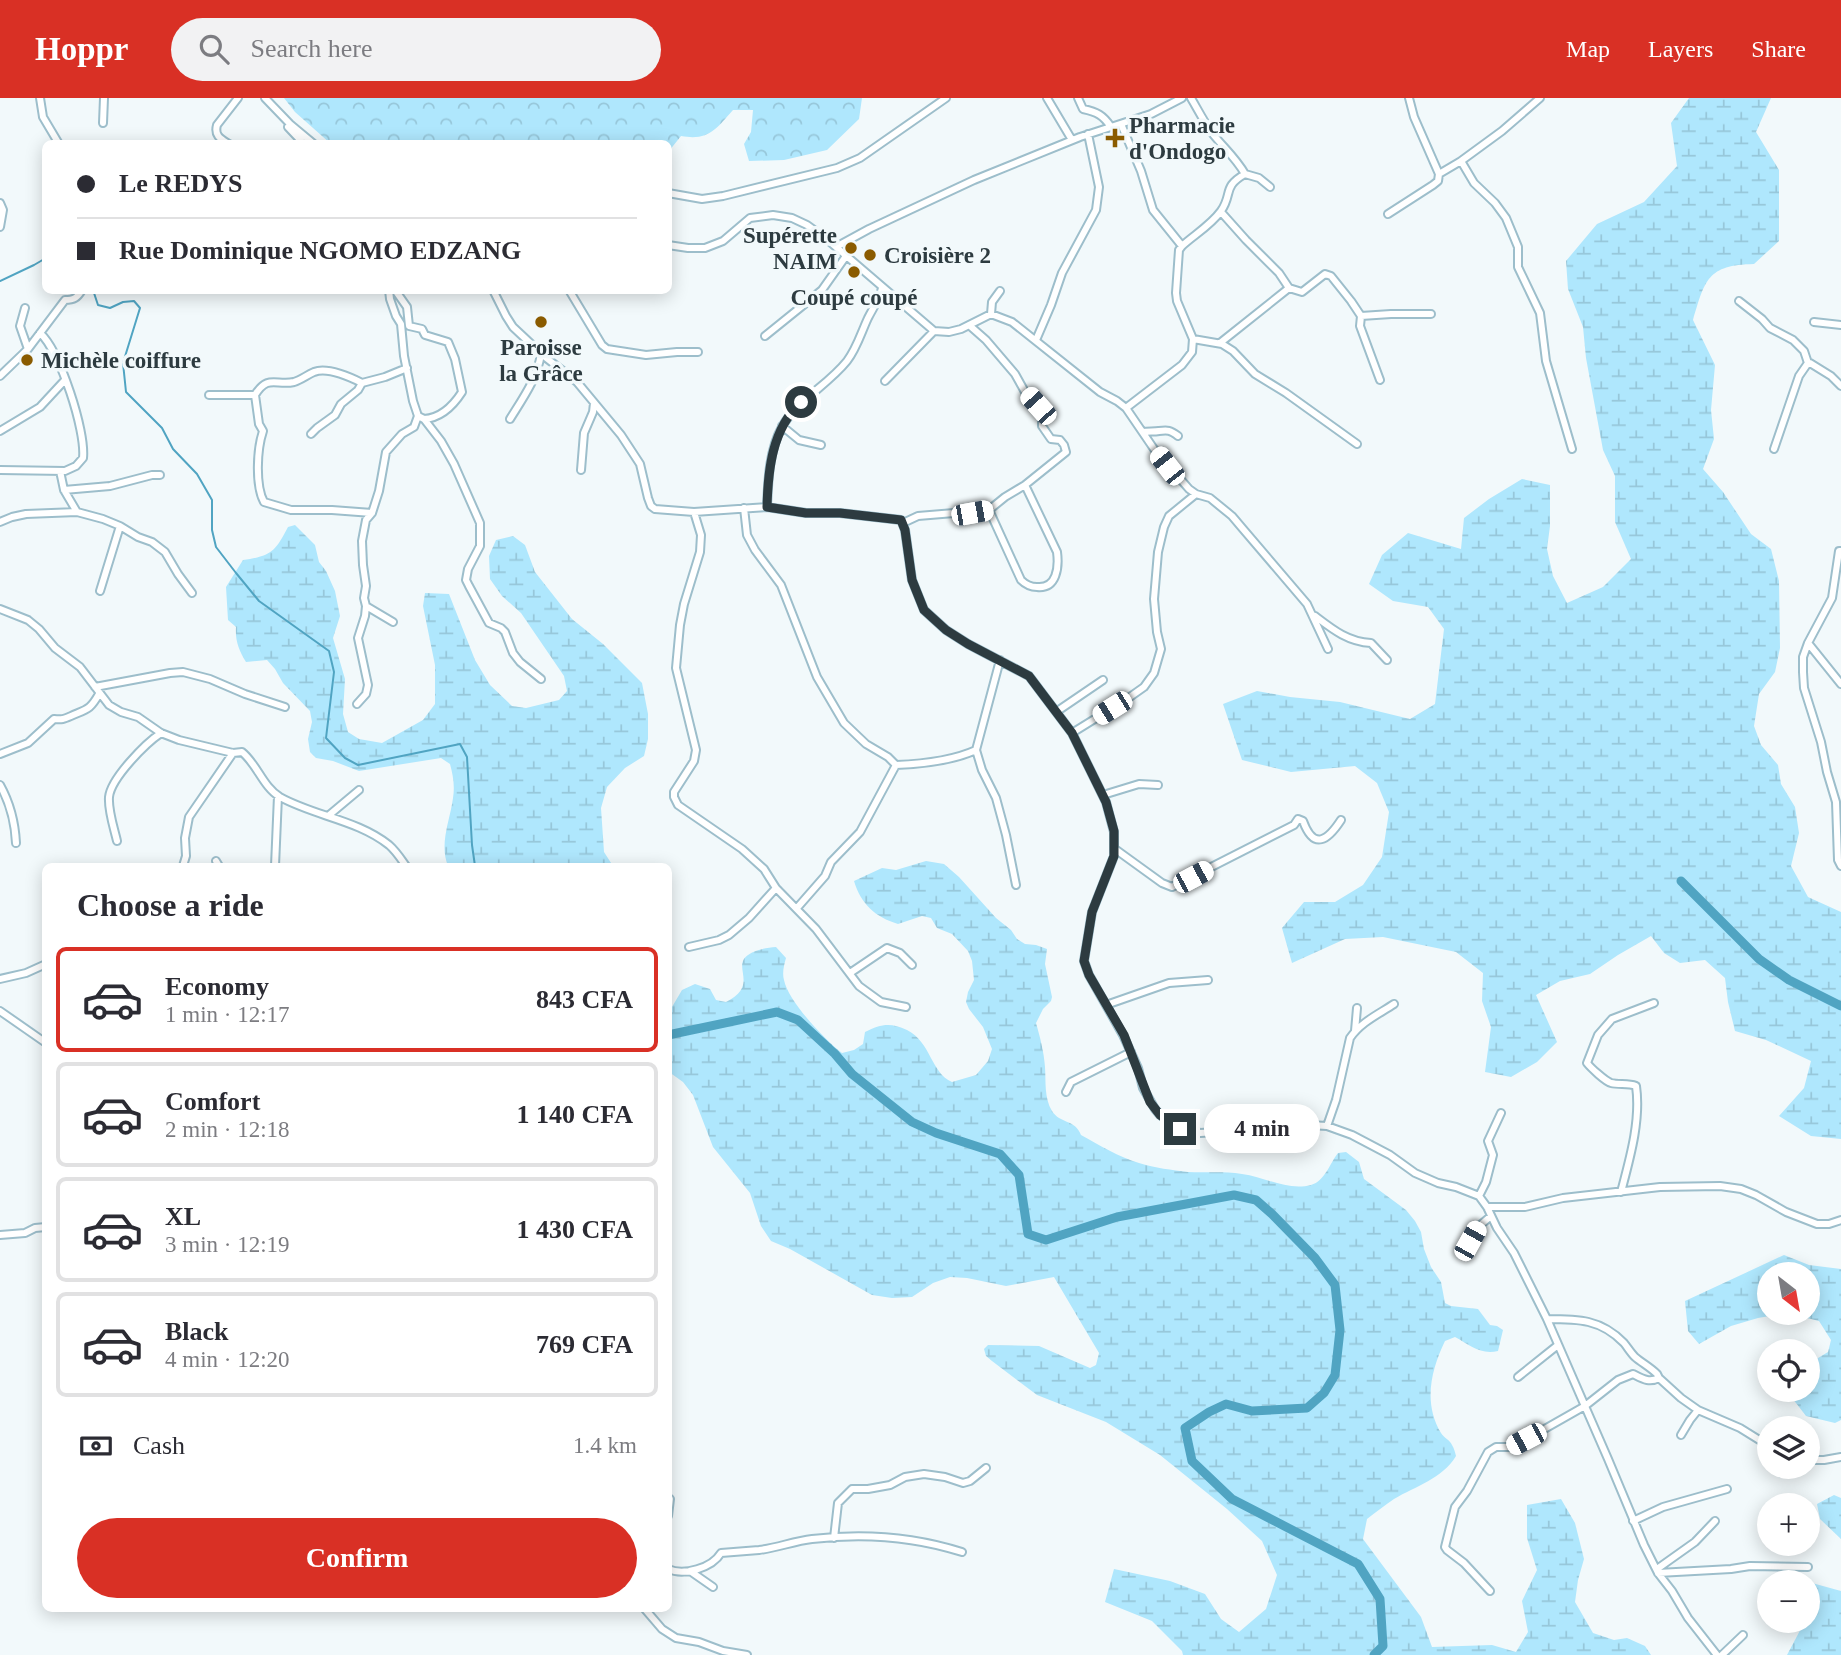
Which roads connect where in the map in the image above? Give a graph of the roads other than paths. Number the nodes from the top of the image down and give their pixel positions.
1 (40, 98) edge
2 (104, 98) edge
3 (238, 98) edge
4 (263, 98) edge
5 (946, 98) edge
6 (1047, 98) edge
7 (1079, 98) edge
8 (1182, 98) edge
9 (1191, 98) edge
10 (1409, 98) edge
11 (1539, 98) edge
12 (103, 123) dead end
13 (1121, 124) junction
14 (1111, 127) junction
15 (1088, 134) junction
16 (57, 140) edge
17 (222, 140) edge
18 (300, 140) edge
19 (309, 140) edge
20 (1072, 140) junction
21 (1461, 161) junction
22 (1245, 174) junction
23 (1439, 174) junction
24 (1270, 187) dead end
25 (672, 194) edge
26 (0, 204) edge
27 (1220, 212) junction
28 (1388, 214) dead end
29 (0, 227) edge
30 (672, 246) edge
31 (1182, 246) junction
32 (836, 247) junction
33 (846, 256) junction
34 (882, 288) junction
35 (1289, 288) junction
36 (1000, 291) dead end
37 (80, 294) edge
38 (389, 294) edge
39 (398, 294) edge
40 (495, 294) edge
41 (571, 294) edge
42 (1739, 301) dead end
43 (25, 308) dead end
44 (991, 314) junction
45 (1431, 314) dead end
46 (1361, 316) junction
47 (1814, 322) dead end
48 (969, 325) junction
49 (1841, 325) edge
50 (934, 331) junction
51 (40, 333) junction
52 (765, 336) dead end
53 (1193, 339) junction
54 (1036, 340) junction
55 (1220, 343) junction
56 (28, 349) junction
57 (698, 352) dead end
58 (541, 354) junction
59 (1808, 363) junction
60 (407, 368) junction
61 (0, 376) edge
62 (65, 380) junction
63 (1380, 380) dead end
64 (884, 381) dead end
65 (362, 383) junction
66 (1841, 386) edge
67 (255, 395) junction
68 (209, 396) dead end
69 (594, 403) junction
70 (1126, 408) junction
71 (421, 417) junction
72 (510, 419) dead end
73 (782, 426) junction
74 (0, 431) edge
75 (1143, 432) junction
76 (311, 434) dead end
77 (1178, 436) dead end
78 (1357, 444) dead end
79 (821, 445) dead end
80 (1572, 449) dead end
81 (1774, 449) dead end
82 (0, 470) edge
83 (581, 470) dead end
84 (60, 471) junction
85 (160, 475) dead end
86 (1025, 485) junction
87 (64, 489) junction
88 (1196, 494) junction
89 (767, 507) junction
90 (744, 508) junction
91 (989, 510) junction
92 (77, 512) junction
93 (694, 512) junction
94 (372, 513) junction
95 (0, 522) edge
96 (902, 523) junction
97 (120, 526) junction
98 (1841, 551) edge
99 (100, 591) dead end
100 (192, 593) dead end
101 (1832, 597) junction
102 (1841, 603) edge
103 (366, 606) junction
104 (0, 609) edge
105 (1313, 615) junction
106 (393, 622) dead end
107 (1808, 643) junction
108 (1328, 649) dead end
109 (1000, 660) junction
110 (1387, 660) dead end
111 (541, 679) dead end
112 (1103, 680) dead end
113 (1841, 684) edge
114 (97, 691) junction
115 (357, 704) dead end
116 (285, 706) dead end
117 (1056, 712) junction
118 (161, 733) junction
119 (1072, 733) junction
120 (976, 750) junction
121 (233, 753) junction
122 (0, 754) edge
123 (888, 757) junction
124 (896, 765) junction
125 (888, 779) junction
126 (0, 785) edge
127 (1158, 785) dead end
128 (359, 790) dead end
129 (1103, 795) junction
130 (278, 796) junction
131 (328, 817) junction
132 (1341, 820) dead end
133 (117, 841) dead end
134 (16, 843) dead end
135 (1115, 849) junction
136 (184, 863) edge
137 (275, 863) edge
138 (404, 863) edge
139 (1841, 866) edge
140 (1016, 885) dead end
141 (776, 888) junction
142 (797, 908) junction
143 (689, 947) dead end
144 (912, 965) dead end
145 (42, 966) edge
146 (850, 973) junction
147 (0, 979) edge
148 (1208, 980) dead end
149 (1654, 1003) dead end
150 (1394, 1004) dead end
151 (1106, 1005) junction
152 (906, 1007) dead end
153 (1357, 1008) dead end
154 (0, 1011) edge
155 (1355, 1031) junction
156 (42, 1040) edge
157 (1130, 1052) junction
158 (1066, 1092) dead end
159 (1501, 1113) dead end
160 (1326, 1126) junction
161 (1621, 1192) junction
162 (1479, 1196) junction
163 (1487, 1207) junction
164 (1491, 1216) junction
165 (1841, 1220) edge
166 (42, 1227) edge
167 (0, 1235) edge
168 (1462, 1254) dead end
169 (1547, 1319) junction
170 (1558, 1345) junction
171 (1517, 1377) dead end
172 (1659, 1378) junction
173 (1585, 1406) junction
174 (1698, 1410) junction
175 (1681, 1435) dead end
176 (1757, 1438) edge
177 (1841, 1457) edge
178 (1820, 1460) edge
179 (986, 1468) dead end
180 (1727, 1489) dead end
181 (1633, 1521) junction
182 (1715, 1521) dead end
183 (834, 1538) junction
184 (962, 1552) dead end
185 (1808, 1567) dead end
186 (672, 1571) edge
187 (690, 1571) junction
188 (1658, 1571) junction
189 (713, 1587) dead end
190 (1490, 1591) dead end
191 (647, 1612) edge
192 (1743, 1635) dead end
193 (747, 1655) edge
194 (1719, 1655) edge

1 - 16 street
2 - 12 street
3 - 17 street
4 - 18 street
4 - 19 street
5 - 25 street
6 - 20 street
7 - 14 street
8 - 13 street
9 - 22 street
10 - 23 street
11 - 21 street
13 - 14 street
13 - 31 street
14 - 15 street
15 - 20 street
15 - 54 street
20 - 32 street
21 - 23 street
21 - 80 street
22 - 24 street
22 - 27 street
23 - 28 street
26 - 29 street
27 - 31 street
27 - 35 street
30 - 32 street
31 - 53 street
32 - 33 street
33 - 34 street
33 - 52 street
34 - 50 street
34 - 73 street
35 - 46 street
35 - 55 street
36 - 44 street
37 - 51 street
38 - 60 street
39 - 71 street
40 - 58 street
41 - 57 street
42 - 59 street
43 - 56 street
44 - 48 street
44 - 54 street
45 - 46 street
46 - 63 street
47 - 49 street
48 - 50 street
48 - 86 street
50 - 64 street
51 - 56 street
51 - 62 street
53 - 55 street
53 - 70 street
54 - 70 street
55 - 78 street
56 - 61 street
58 - 69 street
58 - 72 street
59 - 66 street
59 - 81 street
60 - 65 street
60 - 71 street
62 - 74 street
62 - 84 street
65 - 67 street
65 - 76 street
67 - 68 street
67 - 94 street
69 - 83 street
69 - 93 street
70 - 75 street
71 - 94 street
71 - 111 street
73 - 79 street
73 - 89 street
75 - 77 street
75 - 88 street
82 - 84 street
84 - 87 street
85 - 87 street
86 - 91 street
86 - 91 street
87 - 92 street
88 - 105 street
88 - 119 street
89 - 90 street
89 - 96 street
90 - 93 street
90 - 123 street
91 - 96 street
92 - 95 street
92 - 97 street
93 - 141 street
94 - 103 street
96 - 109 street
97 - 99 street
97 - 100 street
98 - 101 street
101 - 102 street
101 - 107 street
103 - 106 street
103 - 115 street
104 - 114 street
105 - 108 street
105 - 110 street
107 - 113 street
107 - 139 street
109 - 117 street
109 - 120 street
112 - 117 street
114 - 116 street
114 - 118 street
114 - 122 street
117 - 119 street
118 - 121 street
118 - 133 street
119 - 129 street
120 - 124 street
120 - 140 street
121 - 130 street
121 - 136 street
123 - 124 street
123 - 125 street
124 - 125 street
125 - 142 street
126 - 134 street
127 - 129 street
128 - 131 street
129 - 135 street
130 - 131 street
130 - 137 street
131 - 138 street
132 - 135 street
135 - 151 street
141 - 142 street
141 - 143 street
142 - 146 street
144 - 146 street
145 - 147 street
146 - 152 street
148 - 151 street
149 - 161 street
150 - 155 street
151 - 157 street
153 - 155 street
154 - 156 street
155 - 160 street
157 - 158 street
157 - 160 street
159 - 162 street
160 - 162 street
161 - 163 street
161 - 165 street
162 - 163 street
163 - 164 street
164 - 168 street
164 - 169 street
166 - 167 street
169 - 170 street
169 - 172 street
170 - 171 street
170 - 173 street
172 - 173 street
172 - 174 street
173 - 181 street
173 - 190 street
174 - 175 street
174 - 176 street
177 - 178 street
179 - 183 street
180 - 181 street
181 - 188 street
182 - 188 street
183 - 184 street
183 - 187 street
185 - 188 street
186 - 187 street
187 - 189 street
188 - 194 street
191 - 193 street
192 - 194 street

